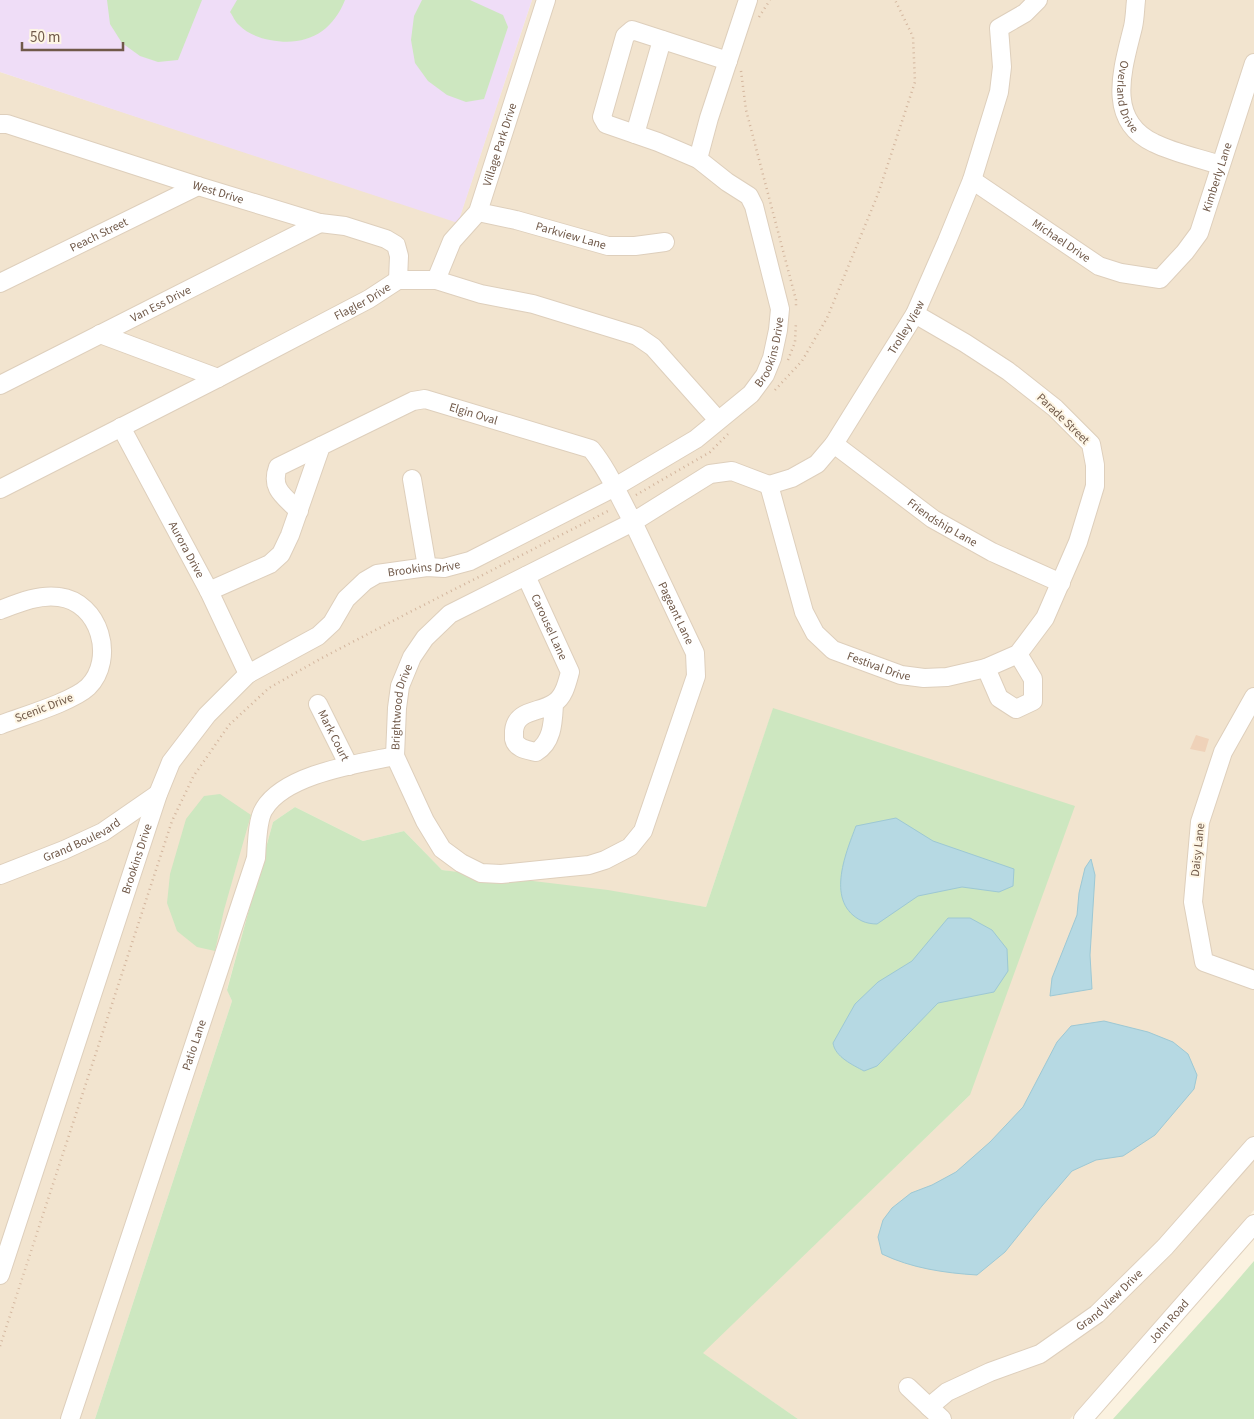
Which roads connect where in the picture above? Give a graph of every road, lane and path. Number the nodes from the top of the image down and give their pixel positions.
1 (546, 0) edge
2 (748, 0) edge
3 (770, 0) edge
4 (895, 0) edge
5 (1038, 0) edge
6 (1136, 0) edge
7 (757, 21) dead end
8 (662, 40) junction
9 (1254, 63) edge
10 (734, 65) junction
11 (3, 124) edge
12 (634, 134) junction
13 (698, 158) junction
14 (1220, 165) junction
15 (972, 180) junction
16 (198, 186) junction
17 (478, 212) junction
18 (320, 223) junction
19 (665, 242) dead end
20 (1160, 279) joint
21 (398, 280) junction
22 (436, 280) junction
23 (0, 283) edge
24 (796, 308) dead end
25 (915, 314) junction
26 (796, 316) dead end
27 (100, 334) junction
28 (785, 368) dead end
29 (782, 374) dead end
30 (218, 378) junction
31 (0, 385) edge
32 (718, 420) junction
33 (121, 427) junction
34 (834, 444) junction
35 (321, 446) junction
36 (412, 479) dead end
37 (615, 486) junction
38 (769, 486) junction
39 (0, 489) edge
40 (298, 511) junction
41 (607, 511) dead end
42 (633, 522) junction
43 (427, 567) junction
44 (526, 576) junction
45 (1061, 583) junction
46 (209, 592) junction
47 (0, 610) edge
48 (1018, 654) junction
49 (986, 668) junction
50 (248, 674) junction
51 (1254, 697) edge
52 (318, 704) dead end
53 (554, 704) dead end
54 (0, 725) edge
55 (395, 756) junction
56 (349, 766) junction
57 (158, 794) junction
58 (643, 832) joint
59 (0, 875) edge
60 (1254, 980) edge
61 (1254, 1146) edge
62 (1254, 1224) edge
63 (0, 1275) edge
64 (0, 1346) edge
65 (908, 1387) dead end
66 (929, 1407) junction
67 (70, 1419) edge
68 (942, 1419) edge
69 (1083, 1419) edge

1 - 17 street, Village Park Drive
2 - 10 street
3 - 7 path
4 - 29 path
5 - 15 street, Trolley View
6 - 14 street, Overland Drive
8 - 10 street
8 - 12 street
8 - 12 street, Brookins Drive
9 - 14 street, Kimberly Lane
10 - 13 street
10 - 24 path
11 - 16 street, West Drive
12 - 13 street, Brookins Drive
13 - 32 street, Brookins Drive
14 - 20 street, Kimberly Lane
15 - 20 street, Michael Drive
15 - 25 street, Trolley View
16 - 18 street, West Drive
16 - 23 street, Peach Street
17 - 19 street, Parkview Lane
17 - 22 street, Village Park Drive
18 - 21 street, West Drive
18 - 27 street, Van Ess Drive
21 - 22 street, Flagler Drive
21 - 30 street, Flagler Drive
22 - 32 street, Flagler Drive
25 - 34 street, Trolley View
25 - 45 street, Parade Street
26 - 28 path
27 - 30 street
27 - 31 street, Van Ess Drive
30 - 33 street, Flagler Drive
32 - 37 street, Brookins Drive
33 - 39 street, Flagler Drive
33 - 46 street, Aurora Drive
34 - 38 street, Trolley View
34 - 45 street, Friendship Lane
35 - 37 street, Elgin Oval
35 - 40 street
35 - 40 street, Elgin Oval
36 - 43 street
37 - 42 street, Pageant Lane
37 - 43 street, Brookins Drive
38 - 42 street
38 - 49 street, Festival Drive
40 - 46 street
41 - 64 path
42 - 44 street, Brightwood Drive
42 - 58 street, Pageant Lane
43 - 50 street, Brookins Drive
44 - 53 street, Carousel Lane
44 - 55 street, Brightwood Drive
45 - 48 street, Festival Drive
46 - 50 street, Aurora Drive
47 - 54 street, Scenic Drive
48 - 49 street, Festival Drive
48 - 49 street
50 - 57 street, Brookins Drive
51 - 60 street, Daisy Lane
52 - 56 street, Mark Court
55 - 56 street, Patio Lane
55 - 58 street, Brightwood Drive
56 - 67 street, Patio Lane
57 - 59 street, Grand Boulevard
57 - 63 street, Brookins Drive
61 - 66 street, Grand View Drive
62 - 69 street, John Road
65 - 66 street
66 - 68 street

